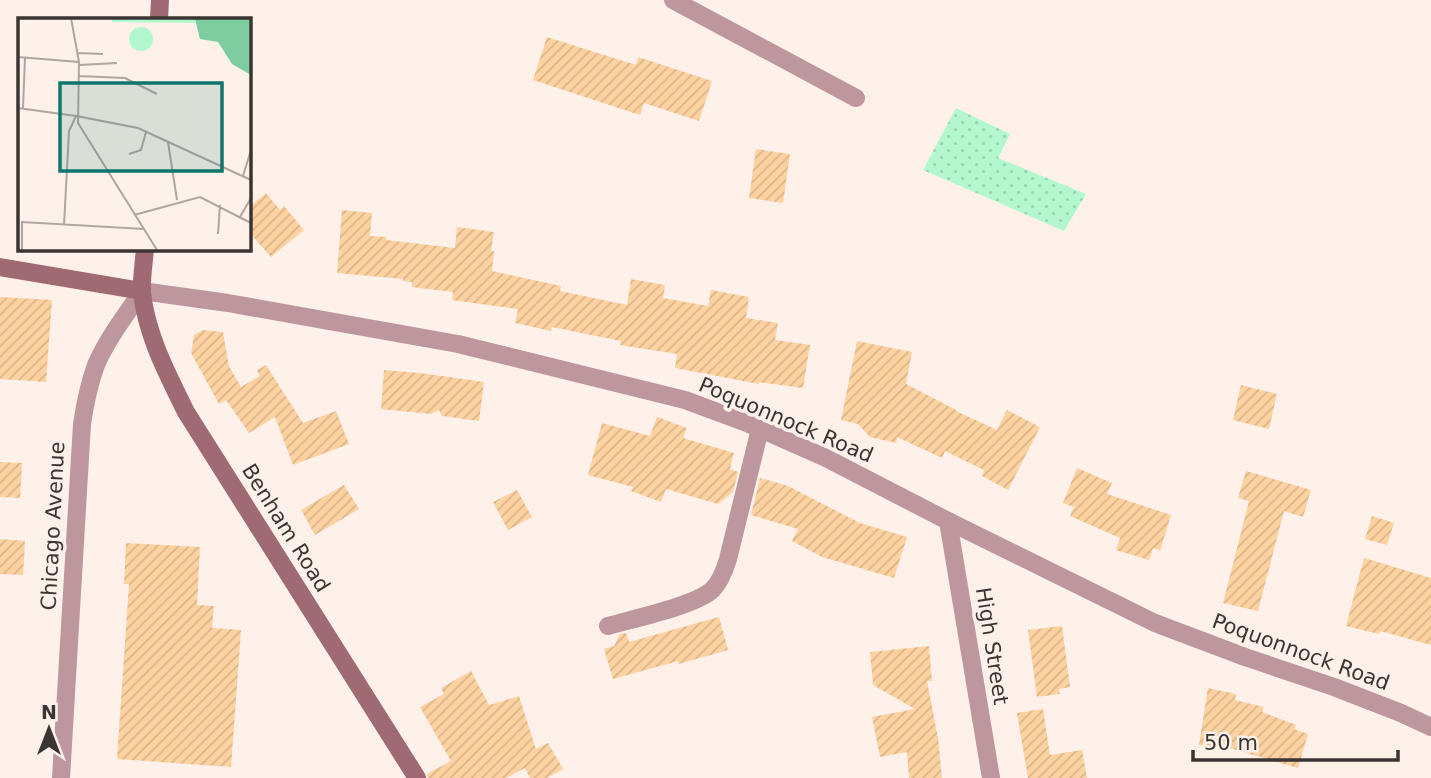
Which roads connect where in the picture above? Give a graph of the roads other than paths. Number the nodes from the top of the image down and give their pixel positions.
1 (160, 0) edge
2 (673, 0) edge
3 (159, 18) edge
4 (856, 98) dead end
5 (145, 250) edge
6 (0, 267) edge
7 (142, 291) junction
8 (760, 429) junction
9 (948, 521) junction
10 (608, 626) dead end
11 (1431, 727) edge
12 (61, 778) edge
13 (417, 778) edge
14 (991, 778) edge

1 - 3 main road
2 - 4 street
5 - 7 main road, Benham Road
6 - 7 main road, Poquonnock Road
7 - 8 street, Poquonnock Road
7 - 12 street, Chicago Avenue
7 - 13 main road, Benham Road
8 - 9 street, Poquonnock Road
8 - 10 street
9 - 11 street, Poquonnock Road
9 - 14 street, High Street

